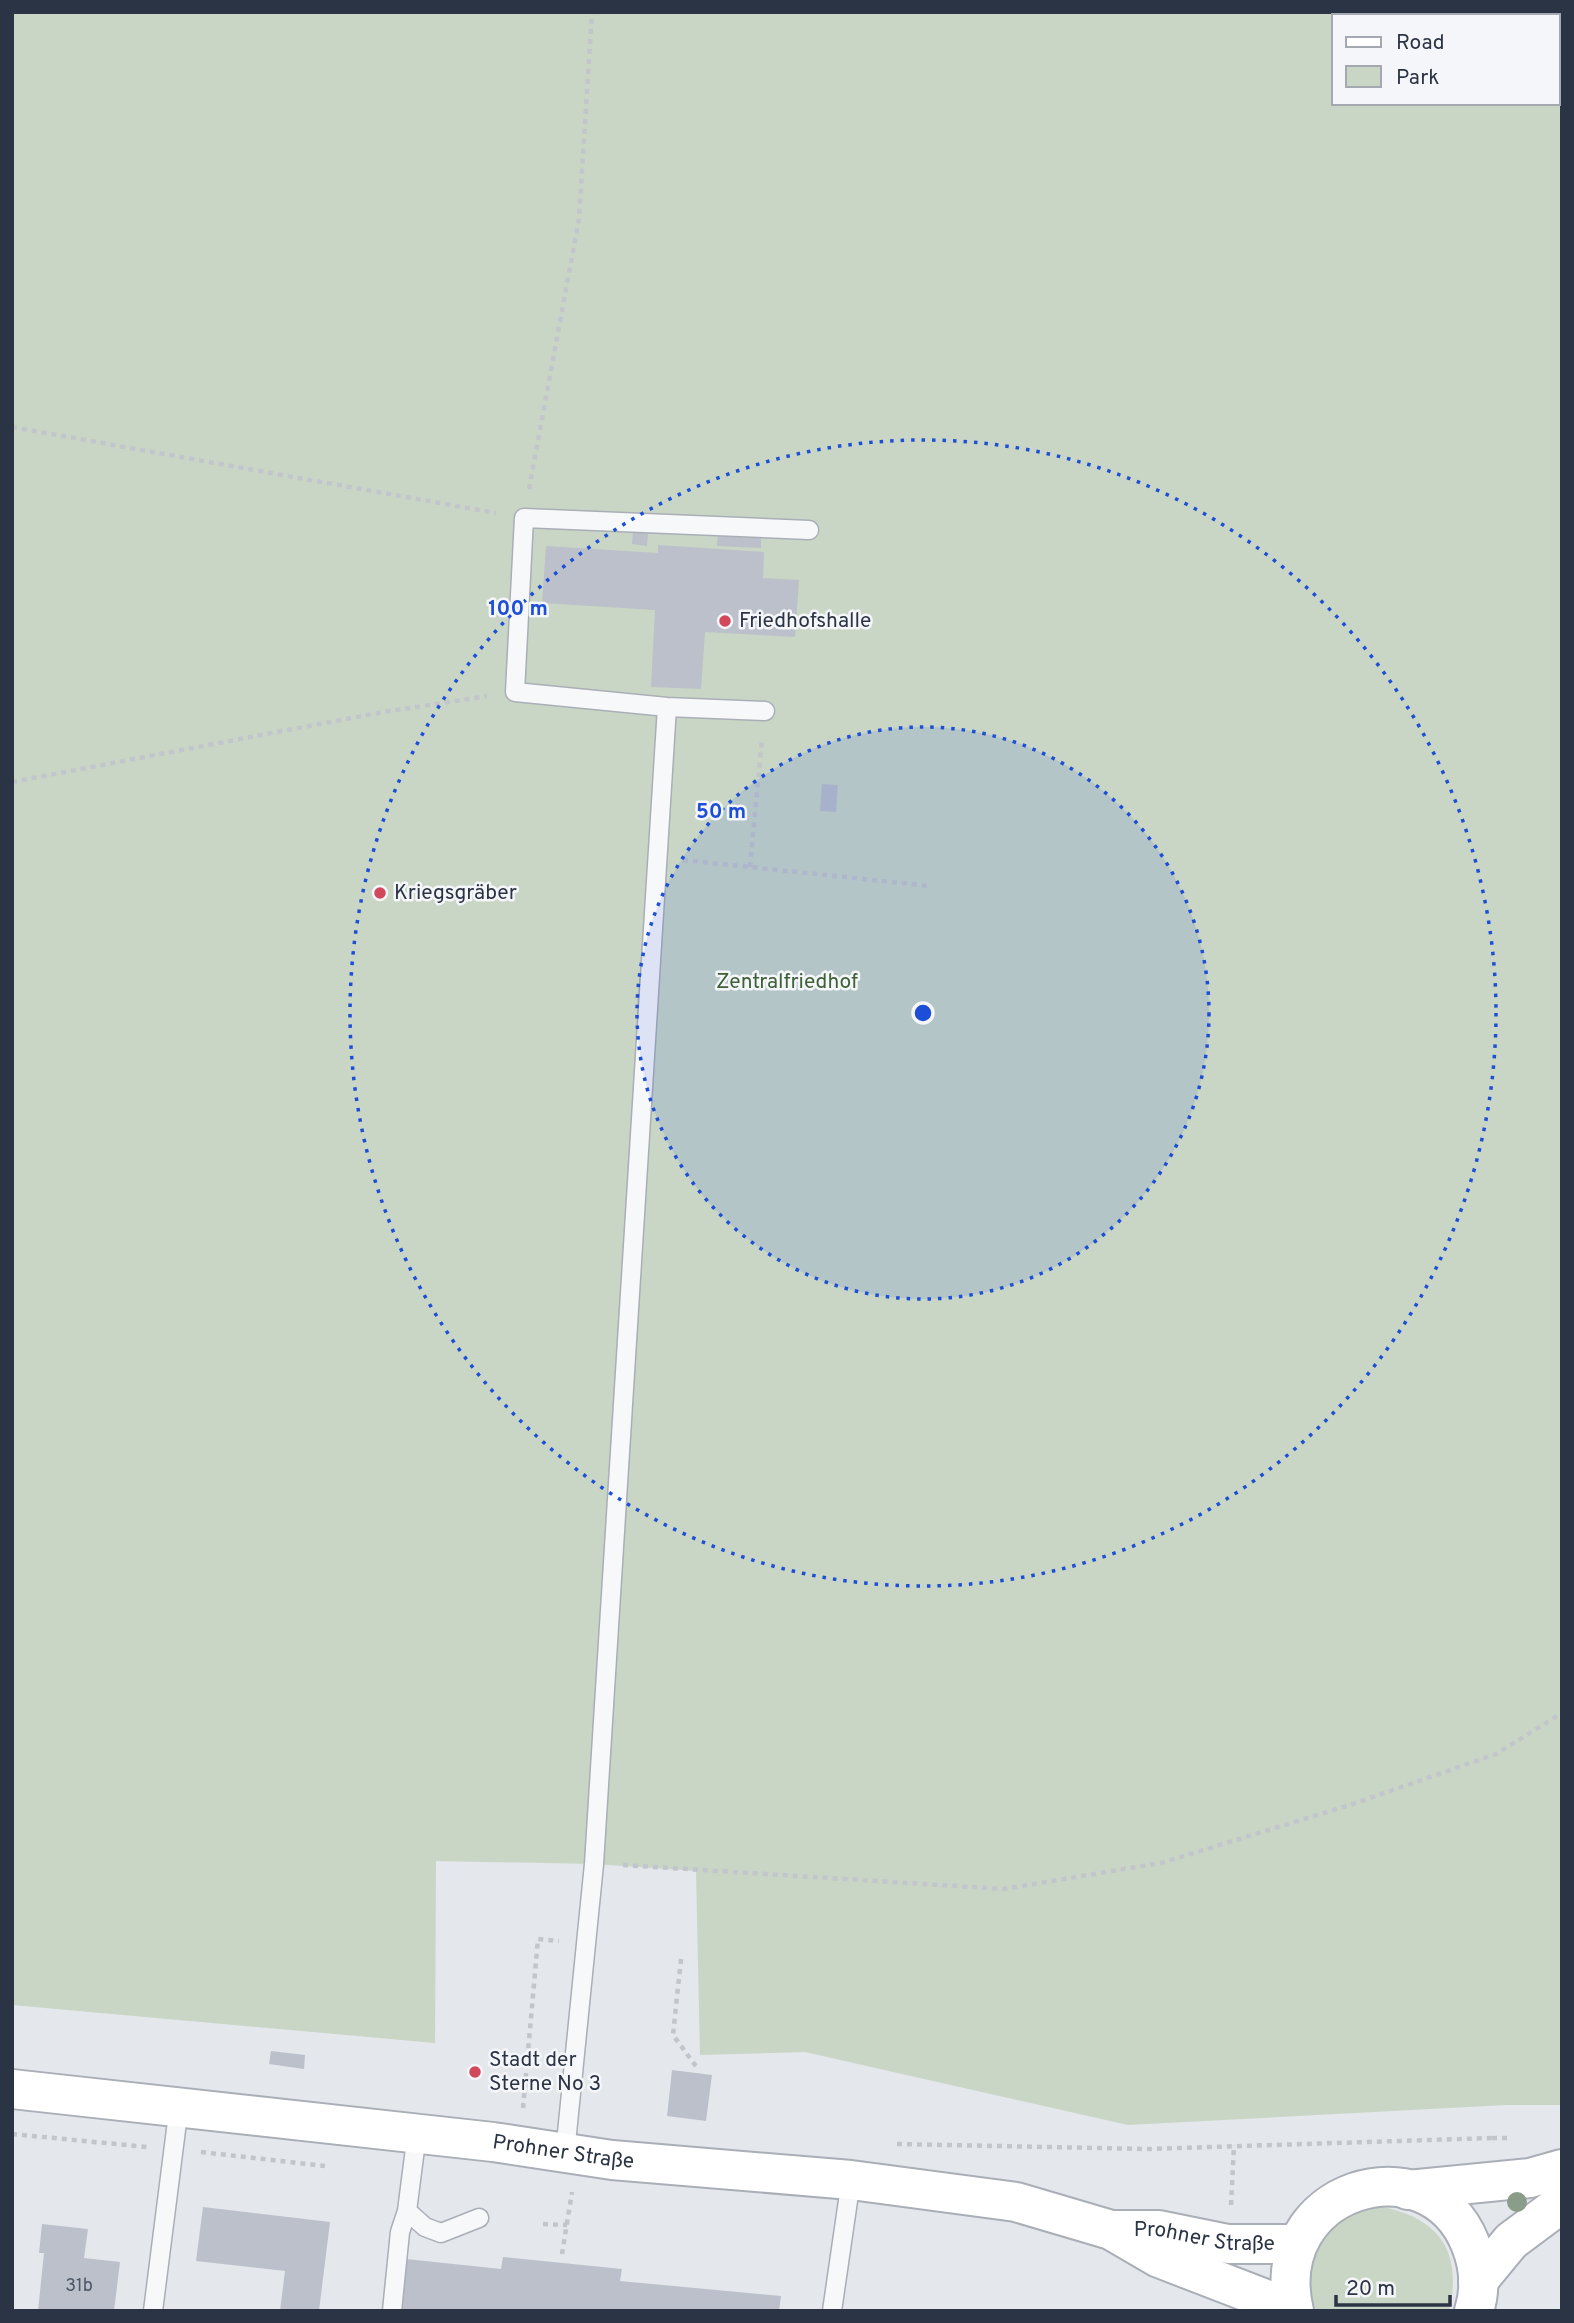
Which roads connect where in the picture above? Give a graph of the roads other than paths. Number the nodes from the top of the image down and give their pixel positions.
1 (809, 530) dead end
2 (667, 707) junction
3 (765, 711) road end
4 (12, 2089) edge
5 (179, 2106) junction
6 (417, 2133) junction
7 (565, 2153) junction
8 (1562, 2169) edge
9 (851, 2180) junction
10 (1408, 2190) junction
11 (1562, 2203) edge
12 (407, 2211) junction
13 (479, 2218) dead end
14 (1111, 2230) junction
15 (1296, 2244) junction
16 (1476, 2296) edge
17 (153, 2311) edge
18 (392, 2311) edge
19 (832, 2311) edge
20 (1287, 2311) edge
21 (1294, 2311) edge

1 - 2 lane
2 - 3 lane
2 - 7 lane
4 - 5 main road, Prohner Straße
5 - 6 main road, Prohner Straße
5 - 17 lane
6 - 7 main road, Prohner Straße
6 - 12 lane
7 - 9 main road, Prohner Straße
8 - 10 main road
9 - 14 main road, Prohner Straße
9 - 19 lane
10 - 15 main road
10 - 16 main road
11 - 16 main road
12 - 13 lane
12 - 18 lane
14 - 15 main road, Prohner Straße
14 - 20 main road, Prohner Straße
15 - 21 main road

